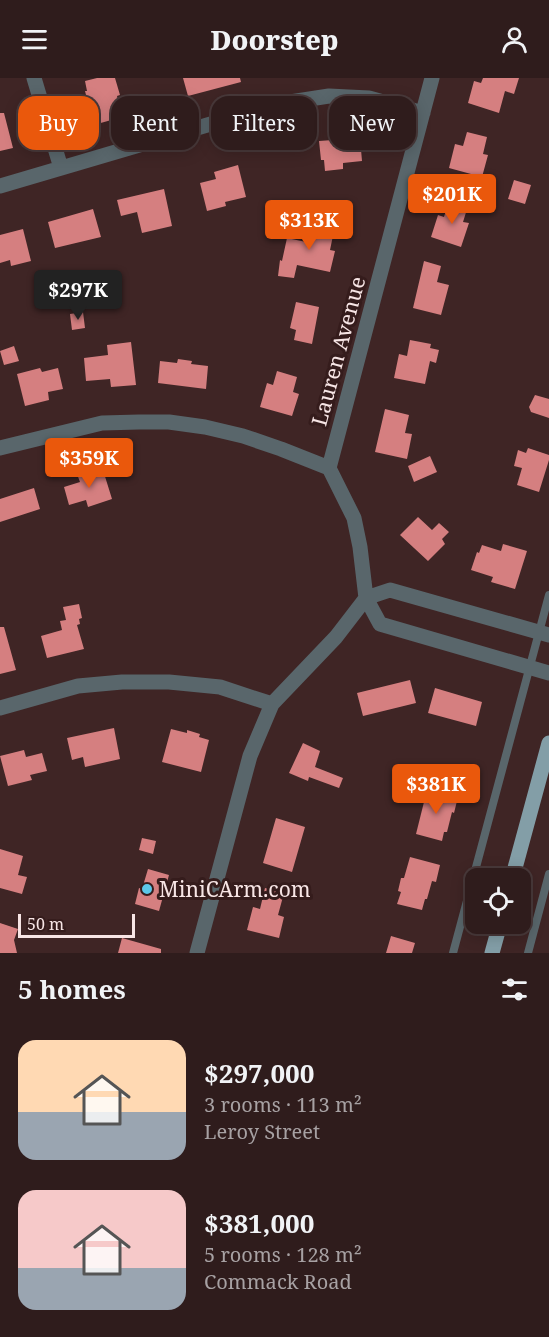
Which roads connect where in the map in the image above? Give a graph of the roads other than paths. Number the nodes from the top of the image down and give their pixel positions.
1 (34, 78) edge
2 (432, 78) edge
3 (423, 113) junction
4 (61, 168) junction
5 (0, 186) edge
6 (0, 448) edge
7 (329, 468) junction
8 (549, 595) edge
9 (366, 598) junction
10 (544, 633) edge
11 (530, 667) junction
12 (549, 673) edge
13 (272, 704) junction
14 (0, 708) edge
15 (549, 743) edge
16 (515, 868) edge
17 (549, 873) edge
18 (497, 934) edge
19 (197, 953) edge
20 (453, 953) edge
21 (492, 953) edge
22 (528, 953) edge

1 - 4 street
2 - 3 street, Lauren Avenue
3 - 4 street
3 - 7 street, Lauren Avenue
4 - 5 street
6 - 7 street
7 - 9 street
8 - 10 lane
9 - 10 street
9 - 11 street
9 - 13 street
10 - 11 lane
11 - 12 street
11 - 20 lane
13 - 14 street
13 - 19 street
15 - 16 main road
17 - 22 lane
18 - 21 main road

